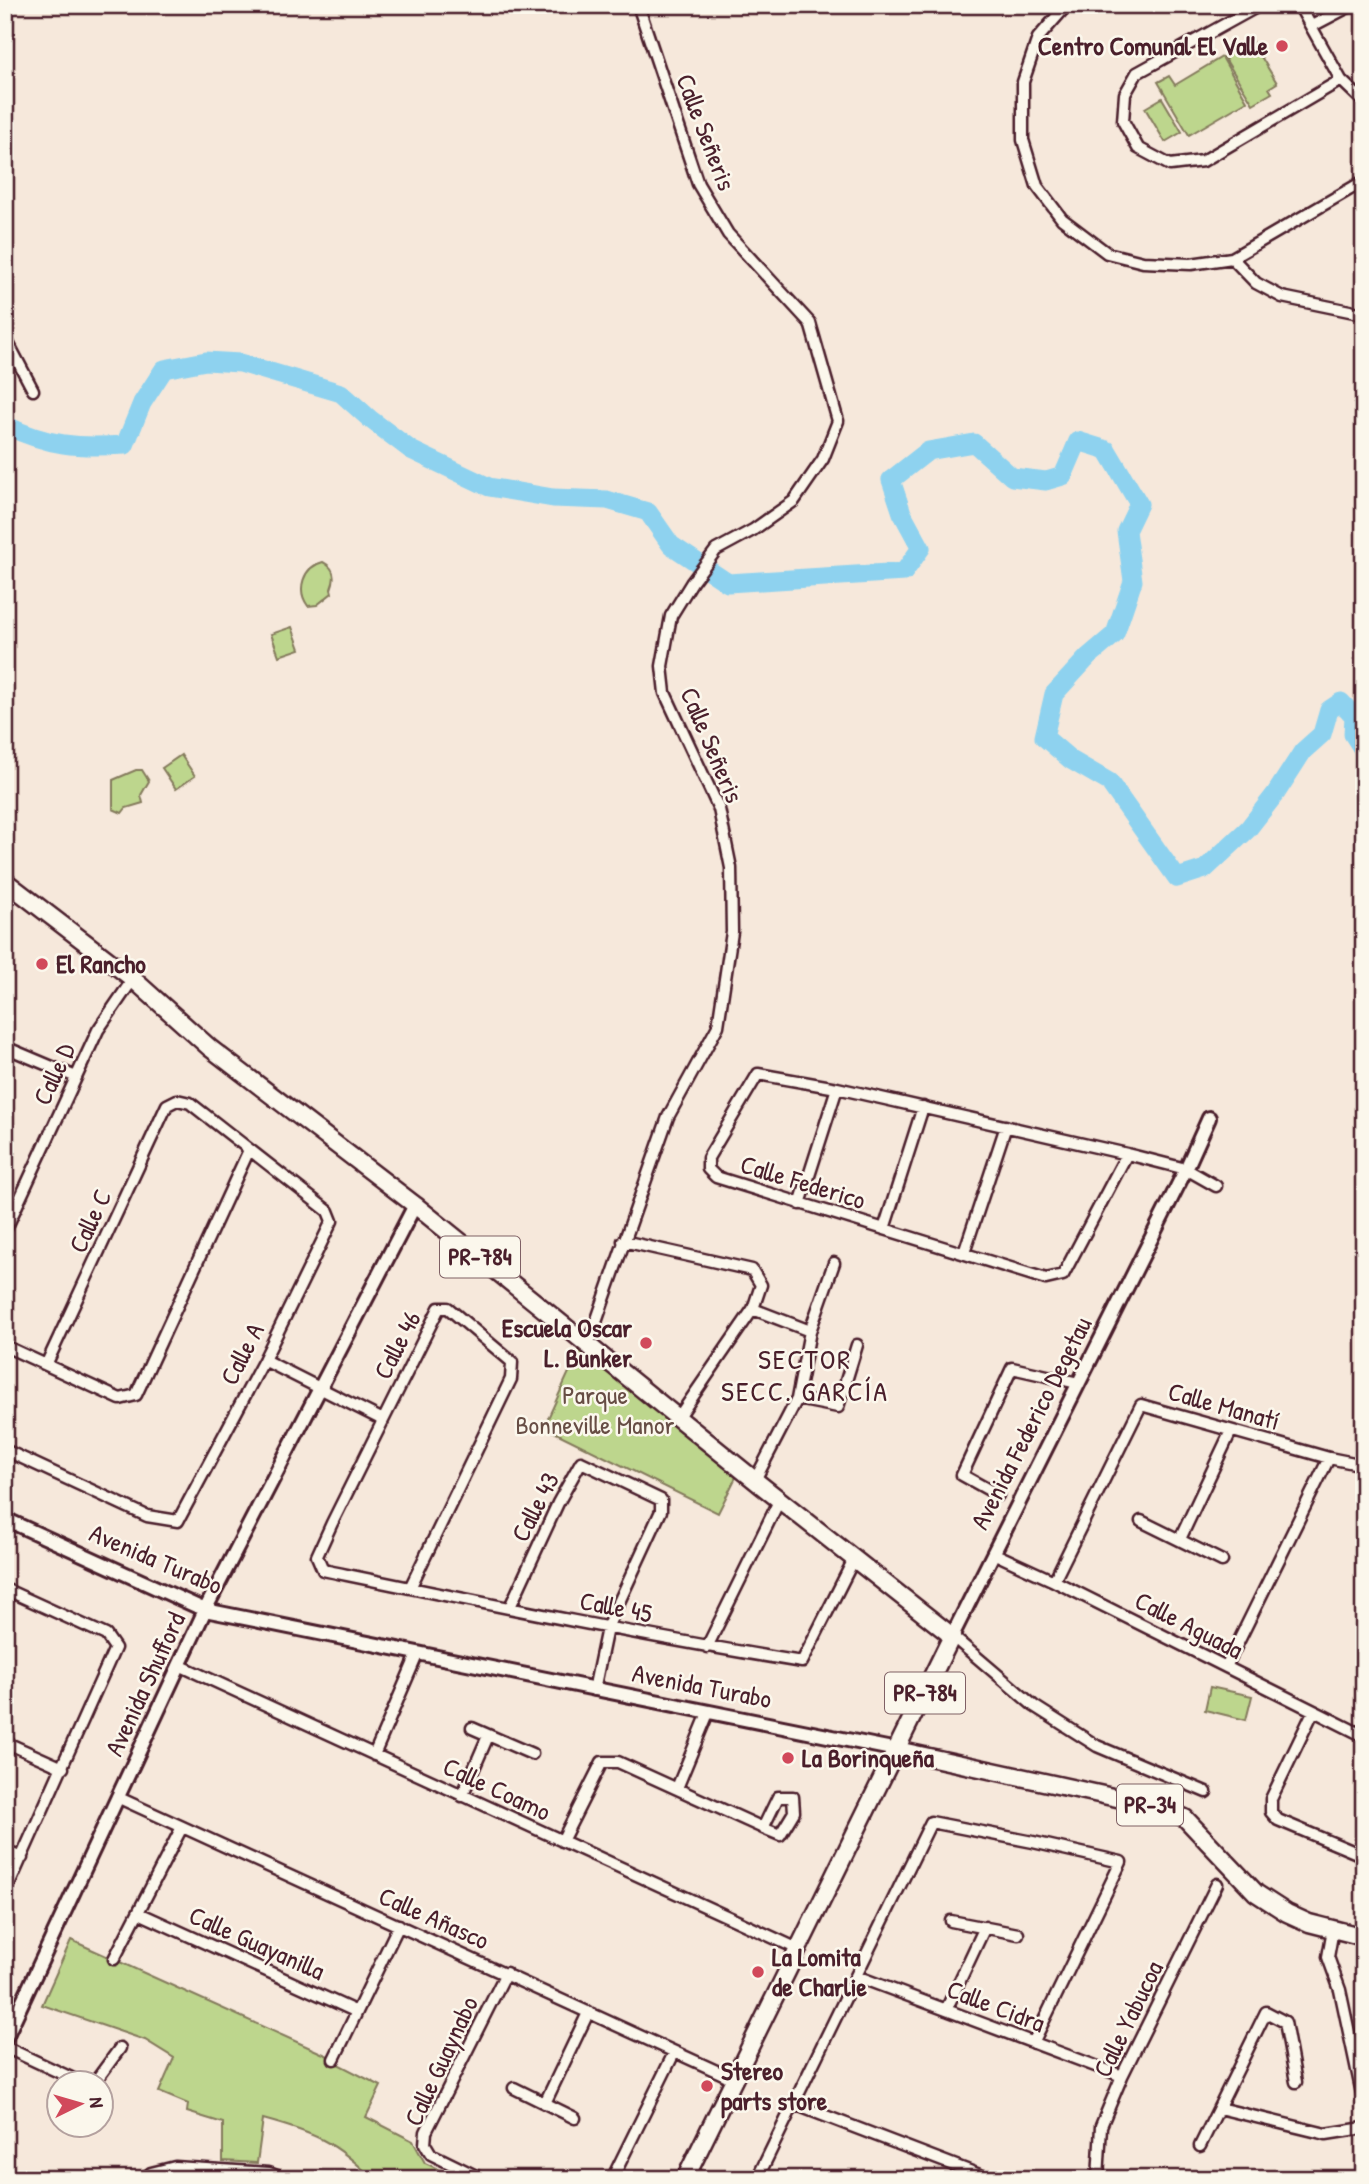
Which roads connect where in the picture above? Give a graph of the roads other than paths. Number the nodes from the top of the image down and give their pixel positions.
1 (638, 5) edge
2 (1067, 5) edge
3 (1260, 5) edge
4 (1299, 5) edge
5 (1352, 5) edge
6 (1312, 26) junction
7 (1341, 80) junction
8 (1364, 102) edge
9 (1364, 181) edge
10 (1232, 258) junction
11 (1364, 314) edge
12 (5, 337) edge
13 (33, 390) dead end
14 (5, 880) edge
15 (133, 979) junction
16 (5, 1047) edge
17 (76, 1077) junction
18 (837, 1088) junction
19 (923, 1107) junction
20 (1209, 1118) dead end
21 (1006, 1126) junction
22 (250, 1150) junction
23 (1127, 1154) junction
24 (1186, 1169) junction
25 (1216, 1186) dead end
26 (800, 1204) junction
27 (415, 1205) junction
28 (884, 1229) junction
29 (5, 1231) edge
30 (623, 1241) junction
31 (964, 1253) junction
32 (834, 1263) dead end
33 (753, 1309) junction
34 (810, 1331) junction
35 (588, 1345) junction
36 (857, 1345) dead end
37 (5, 1346) edge
38 (264, 1360) junction
39 (46, 1365) junction
40 (1078, 1383) junction
41 (320, 1387) junction
42 (797, 1399) junction
43 (678, 1418) junction
44 (383, 1420) junction
45 (1231, 1431) junction
46 (5, 1450) edge
47 (1329, 1458) junction
48 (1364, 1465) edge
49 (755, 1480) junction
50 (998, 1495) dead end
51 (780, 1499) junction
52 (5, 1519) edge
53 (1141, 1521) dead end
54 (1180, 1539) junction
55 (993, 1553) junction
56 (317, 1556) joint
57 (854, 1559) junction
58 (1222, 1561) dead end
59 (1054, 1581) junction
60 (410, 1588) junction
61 (5, 1589) edge
62 (510, 1607) junction
63 (205, 1610) junction
64 (607, 1628) junction
65 (952, 1636) junction
66 (707, 1647) junction
67 (417, 1654) junction
68 (179, 1665) junction
69 (1226, 1667) junction
70 (594, 1690) junction
71 (1313, 1712) junction
72 (708, 1713) junction
73 (472, 1728) dead end
74 (488, 1736) junction
75 (1364, 1736) edge
76 (5, 1742) edge
77 (897, 1750) junction
78 (532, 1754) dead end
79 (374, 1755) junction
80 (63, 1768) junction
81 (677, 1788) junction
82 (1206, 1792) dead end
83 (462, 1796) junction
84 (117, 1797) junction
85 (182, 1826) junction
86 (763, 1828) dead end
87 (562, 1842) junction
88 (5, 1851) edge
89 (1364, 1856) edge
90 (22, 1858) junction
91 (1217, 1884) dead end
92 (5, 1894) edge
93 (139, 1913) junction
94 (950, 1921) dead end
95 (399, 1925) junction
96 (985, 1927) junction
97 (1333, 1929) junction
98 (1018, 1934) dead end
99 (1364, 1937) edge
100 (798, 1949) junction
101 (114, 1959) dead end
102 (506, 1973) junction
103 (856, 1976) junction
104 (946, 2010) junction
105 (357, 2012) junction
106 (588, 2013) junction
107 (5, 2039) edge
108 (1033, 2043) junction
109 (5, 2047) edge
110 (120, 2048) dead end
111 (674, 2053) junction
112 (334, 2059) dead end
113 (50, 2068) edge
114 (105, 2068) edge
115 (1122, 2076) junction
116 (734, 2079) junction
117 (1296, 2082) dead end
118 (514, 2088) dead end
119 (545, 2103) junction
120 (1364, 2103) edge
121 (794, 2104) junction
122 (1219, 2108) junction
123 (575, 2118) dead end
124 (1364, 2128) edge
125 (1200, 2146) dead end
126 (144, 2179) edge
127 (285, 2179) edge
128 (482, 2179) edge
129 (612, 2179) edge
130 (685, 2179) edge
131 (757, 2179) edge
132 (990, 2179) edge
133 (1098, 2179) edge

1 - 30 street, Calle Señeris
2 - 10 street
3 - 7 street
4 - 6 street
5 - 6 street
6 - 7 street
7 - 8 street
9 - 10 street
10 - 11 street
12 - 13 street
14 - 15 main road, PR-784 / PR-784
15 - 17 street, Calle D
15 - 27 main road, PR-784 / PR-784
16 - 17 street
17 - 29 street, Calle D
18 - 19 street, Calle Federico
18 - 26 street
18 - 26 street, Calle Federico
19 - 21 street, Calle Federico
19 - 28 street
20 - 24 street, Avenida Federico Degetau
21 - 23 street, Calle Federico
21 - 31 street
22 - 38 street, Calle A
22 - 39 street
22 - 39 street, Calle C
23 - 24 street, Calle Federico
23 - 31 street, Calle Federico
24 - 25 street, Calle Federico
24 - 40 street, Avenida Federico Degetau
26 - 28 street, Calle Federico
27 - 35 main road, PR-784 / PR-784
27 - 41 street, Avenida Shufford
28 - 31 street, Calle Federico
30 - 33 street
30 - 35 street, Calle Señeris
32 - 34 street
33 - 34 street
33 - 43 street
34 - 42 street
35 - 43 main road, PR-784 / PR-784
36 - 42 street
37 - 39 street
38 - 41 street
38 - 46 street, Calle A
40 - 50 street
40 - 55 street, Avenida Federico Degetau
41 - 44 street
41 - 63 street, Avenida Shufford
42 - 49 street
43 - 49 main road, PR-784 / PR-784
44 - 56 street, Calle 46
44 - 60 street, Calle 46
45 - 47 street, Calle Manatí
45 - 54 street
45 - 59 street, Calle Manatí
47 - 48 street, Calle Manatí
47 - 69 street
49 - 51 main road, PR-784 / PR-784
51 - 57 main road, PR-784 / PR-784
51 - 66 street
52 - 63 street, Avenida Turabo
53 - 54 street
54 - 58 street
55 - 59 street, Calle Aguada
55 - 65 street, Avenida Federico Degetau
56 - 60 street, Calle 45
57 - 65 main road, PR-784 / PR-784
57 - 66 street, Calle 45
59 - 69 street, Calle Aguada
60 - 62 street, Calle 45
61 - 80 street
62 - 64 street, Calle 45
62 - 64 street, Calle 43
63 - 67 street, Avenida Turabo
63 - 68 street, Avenida Shufford
64 - 66 street, Calle 45
64 - 70 street, Calle 43
65 - 77 main road, Avenida Federico Degetau / PR-784
65 - 82 street
67 - 70 street, Avenida Turabo
67 - 79 street
68 - 79 street, Calle Coamo
68 - 84 street, Avenida Shufford
69 - 71 street, Calle Aguada
70 - 72 street, Avenida Turabo
71 - 75 street, Calle Aguada
71 - 89 street
72 - 77 street, Avenida Turabo
72 - 81 street
73 - 74 street
74 - 78 street
74 - 83 street
76 - 80 street
77 - 97 main road, Avenida Turabo / PR-34
77 - 100 main road, Avenida Federico Degetau
79 - 83 street, Calle Coamo
80 - 90 street
81 - 86 street
81 - 87 street
83 - 87 street, Calle Coamo
84 - 85 street, Calle Añasco
84 - 107 street, Avenida Shufford
85 - 93 street
85 - 95 street, Calle Añasco
87 - 100 street, Calle Coamo
88 - 90 street
90 - 92 street
91 - 115 street, Calle Yabucoa
93 - 101 street
93 - 105 street, Calle Guayanilla
94 - 96 street
95 - 102 street, Calle Añasco
95 - 105 street
96 - 98 street
96 - 104 street
97 - 99 main road, Avenida Turabo / PR-34
97 - 120 street
100 - 116 main road, Avenida Federico Degetau
102 - 106 street, Calle Añasco
102 - 128 street, Calle Guaynabo
103 - 104 street, Calle Cidra
103 - 108 street
103 - 121 street
104 - 108 street, Calle Cidra
105 - 112 street
106 - 111 street, Calle Añasco
106 - 119 street
108 - 115 street, Calle Cidra
109 - 113 street
110 - 114 street
111 - 116 street, Calle Añasco
111 - 129 street
115 - 133 street, Calle Yabucoa
116 - 130 main road, Avenida Federico Degetau
117 - 122 street
118 - 119 street
119 - 123 street
121 - 131 street
121 - 132 street
122 - 124 street
122 - 125 street
126 - 127 street

